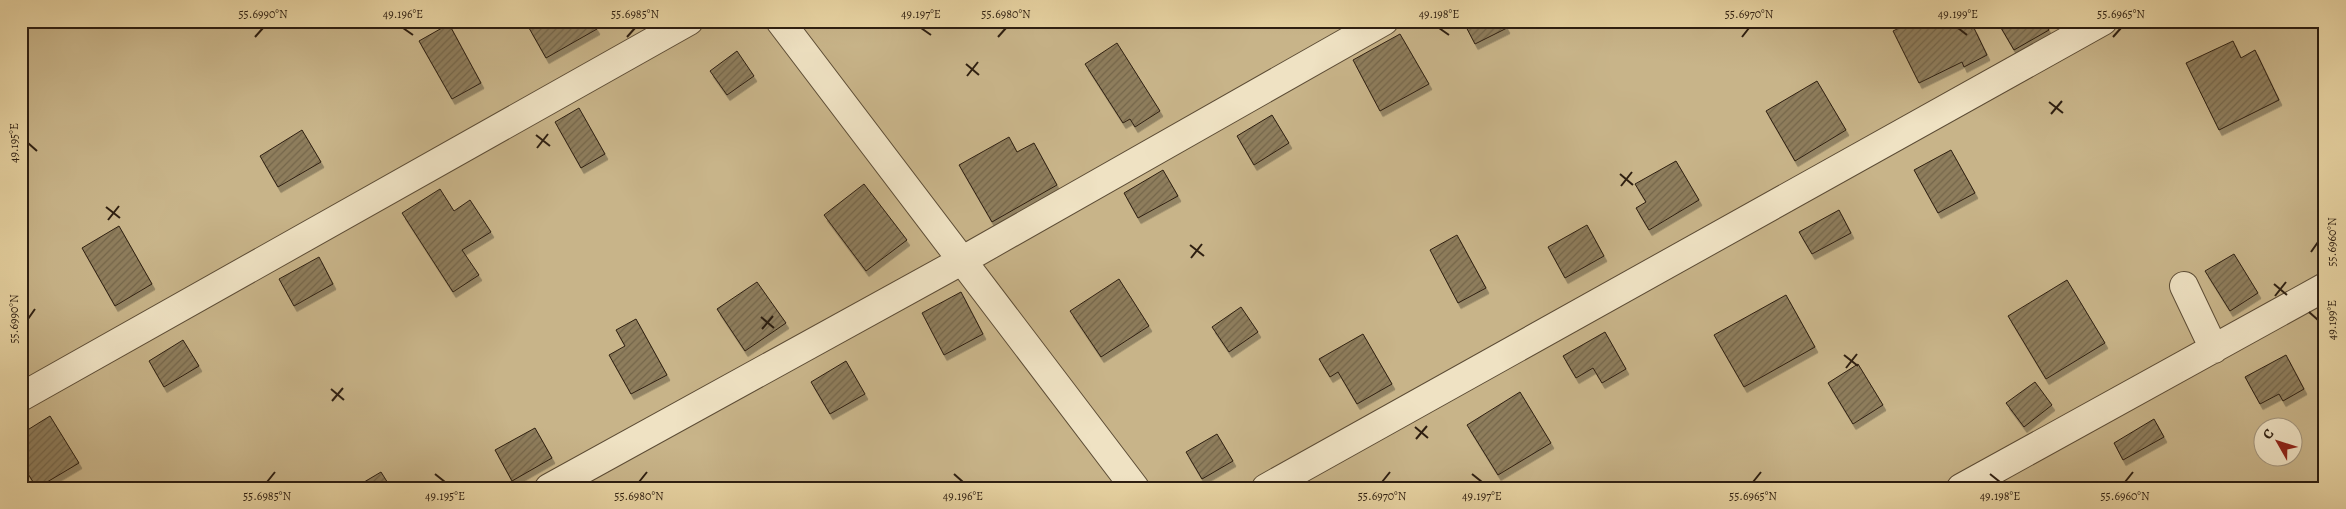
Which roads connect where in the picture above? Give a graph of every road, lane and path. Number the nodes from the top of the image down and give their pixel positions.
1 (689, 21) edge
2 (780, 21) edge
3 (1384, 21) edge
4 (2103, 21) edge
5 (962, 260) junction
6 (2184, 286) dead end
7 (2325, 287) edge
8 (2214, 349) junction
9 (21, 397) edge
10 (549, 488) edge
11 (1135, 488) edge
12 (1266, 488) edge
13 (1961, 488) edge

1 - 9 lane
2 - 5 lane
3 - 5 lane
4 - 12 lane
5 - 10 lane
5 - 11 lane
6 - 8 lane
7 - 8 lane
8 - 13 lane

